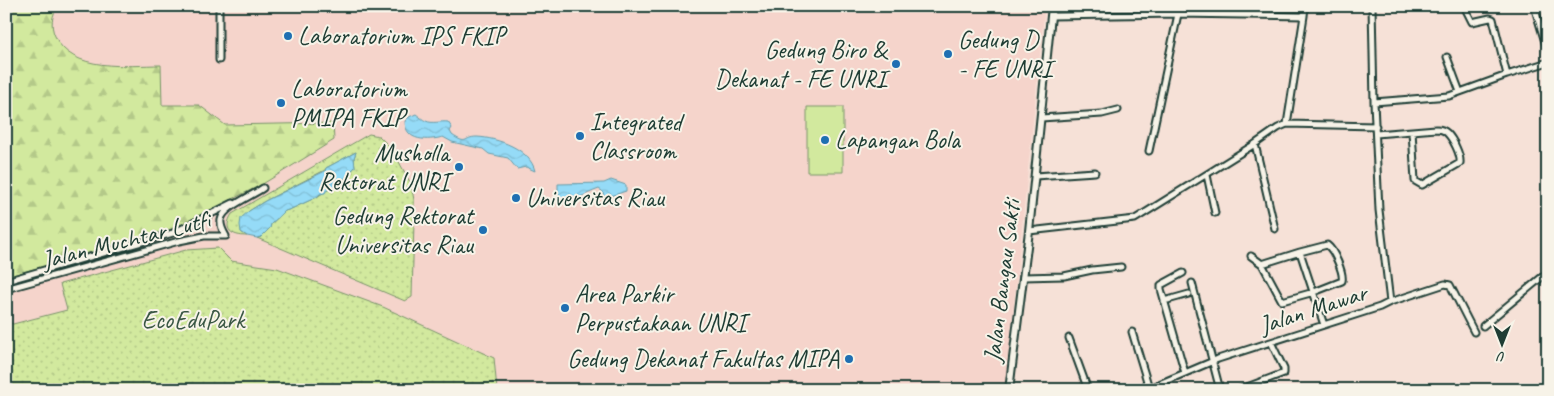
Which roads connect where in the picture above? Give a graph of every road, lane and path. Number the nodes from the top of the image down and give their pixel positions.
1 (219, 6) edge
2 (1052, 6) edge
3 (1305, 6) edge
4 (1372, 6) edge
5 (1464, 6) edge
6 (1534, 6) edge
7 (1178, 14) junction
8 (1051, 16) junction
9 (1304, 16) junction
10 (1548, 52) edge
11 (1446, 57) dead end
12 (219, 60) dead end
13 (1548, 62) edge
14 (1507, 74) junction
15 (1460, 92) junction
16 (1374, 102) junction
17 (1118, 110) dead end
18 (1041, 118) junction
19 (1288, 124) junction
20 (1376, 126) junction
21 (1412, 131) junction
22 (1376, 134) junction
23 (1255, 144) junction
24 (1149, 152) dead end
25 (1095, 172) dead end
26 (1207, 175) junction
27 (1035, 176) junction
28 (1215, 213) dead end
29 (1275, 228) dead end
30 (1029, 231) junction
31 (1300, 252) junction
32 (1251, 256) dead end
33 (1262, 264) junction
34 (1121, 267) dead end
35 (1548, 272) edge
36 (1183, 273) dead end
37 (1023, 277) junction
38 (6, 281) edge
39 (1192, 283) dead end
40 (6, 289) edge
41 (1314, 292) junction
42 (1189, 294) dead end
43 (1164, 301) junction
44 (1390, 302) junction
45 (1324, 325) junction
46 (1483, 326) dead end
47 (1132, 332) dead end
48 (1474, 332) dead end
49 (1069, 338) dead end
50 (1271, 342) junction
51 (1213, 362) junction
52 (1185, 373) junction
53 (1147, 389) edge
54 (1009, 390) edge
55 (1088, 390) edge
56 (1220, 390) edge
57 (1239, 390) edge

1 - 12 street
2 - 8 street, Jalan Bangau Sakti
3 - 9 street
4 - 16 street, Jalan Mawar
5 - 14 street
6 - 10 street
7 - 8 street
7 - 9 street
7 - 24 street
8 - 18 street, Jalan Bangau Sakti
9 - 19 street
11 - 15 street
13 - 14 street
14 - 15 street
15 - 16 street
16 - 20 street, Jalan Mawar
17 - 18 street
18 - 27 street, Jalan Bangau Sakti
19 - 20 street
19 - 23 street
20 - 22 street, Jalan Mawar
21 - 21 street
21 - 22 street
22 - 44 street, Jalan Mawar
23 - 26 street
23 - 29 street
25 - 27 street, Jalan Bangau Sakti
26 - 28 street
26 - 30 street
27 - 30 street, Jalan Bangau Sakti
30 - 37 street, Jalan Bangau Sakti
31 - 33 street
31 - 41 street
31 - 41 street
32 - 33 street
33 - 41 street
34 - 37 street
35 - 46 street
36 - 43 street
37 - 54 street, Jalan Bangau Sakti
38 - 40 street, Jalan Muchtar Lutfi
39 - 51 street
41 - 45 street
42 - 43 street
43 - 52 street
44 - 45 street, Jalan Mawar
44 - 48 street
45 - 50 street, Jalan Mawar
47 - 53 street
49 - 55 street
50 - 51 street, Jalan Mawar
50 - 57 street
51 - 52 street, Jalan Mawar
51 - 56 street
52 - 53 street, Jalan Mawar

